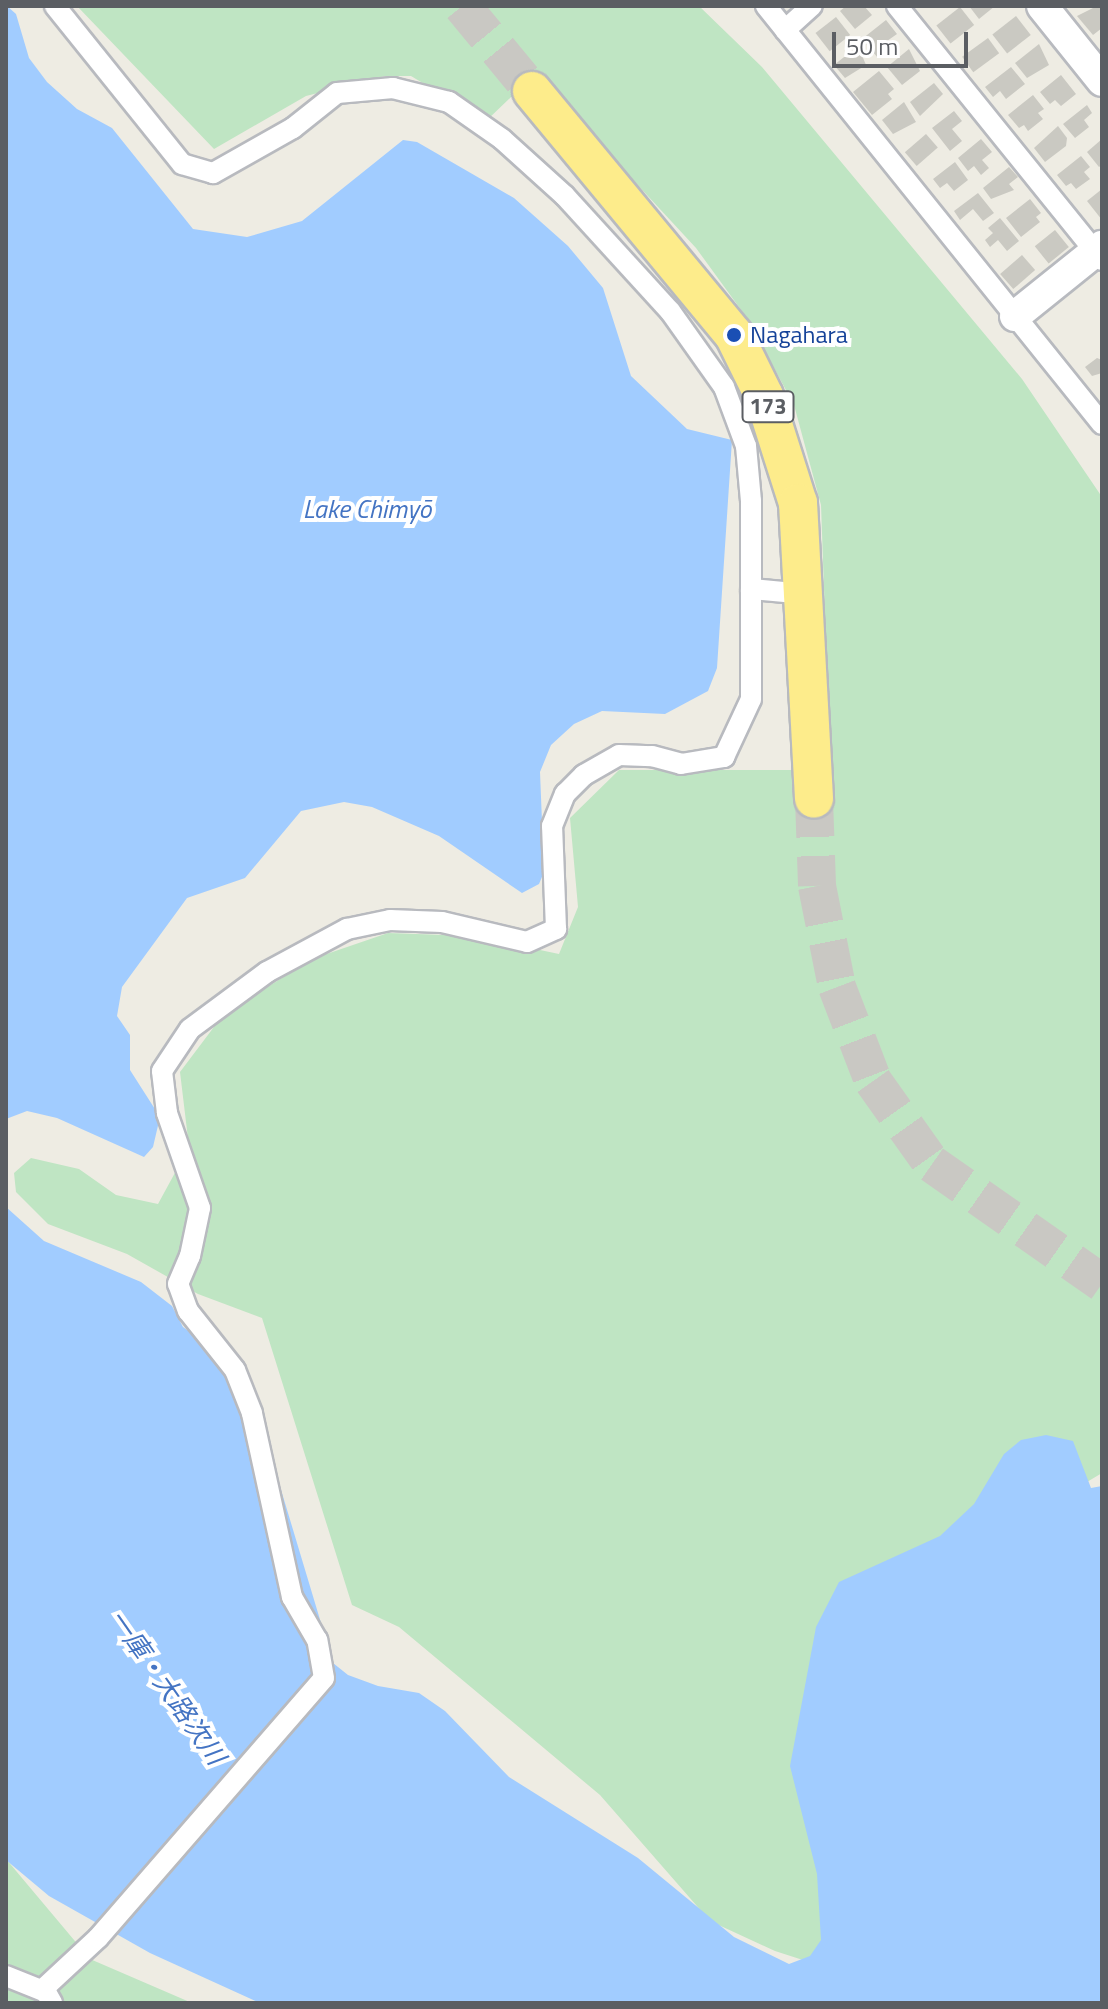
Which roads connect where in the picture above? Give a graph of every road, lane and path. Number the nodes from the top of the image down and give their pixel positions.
1 (55, 6) edge
2 (766, 6) edge
3 (812, 6) edge
4 (897, 6) edge
5 (1045, 7) edge
6 (785, 30) junction
7 (1102, 81) edge
8 (532, 91) tunnel mouth
9 (1100, 253) edge
10 (1015, 316) junction
11 (1102, 424) edge
12 (751, 589) junction
13 (805, 594) junction
14 (814, 799) tunnel mouth
15 (6, 1976) edge
16 (47, 1997) edge

1 - 12 street
2 - 6 street
3 - 6 street
4 - 9 street
5 - 7 street
6 - 10 street
8 - 13 highway, 173
9 - 10 street
10 - 11 street
12 - 13 street
12 - 16 street
13 - 14 highway, 173
15 - 16 street

